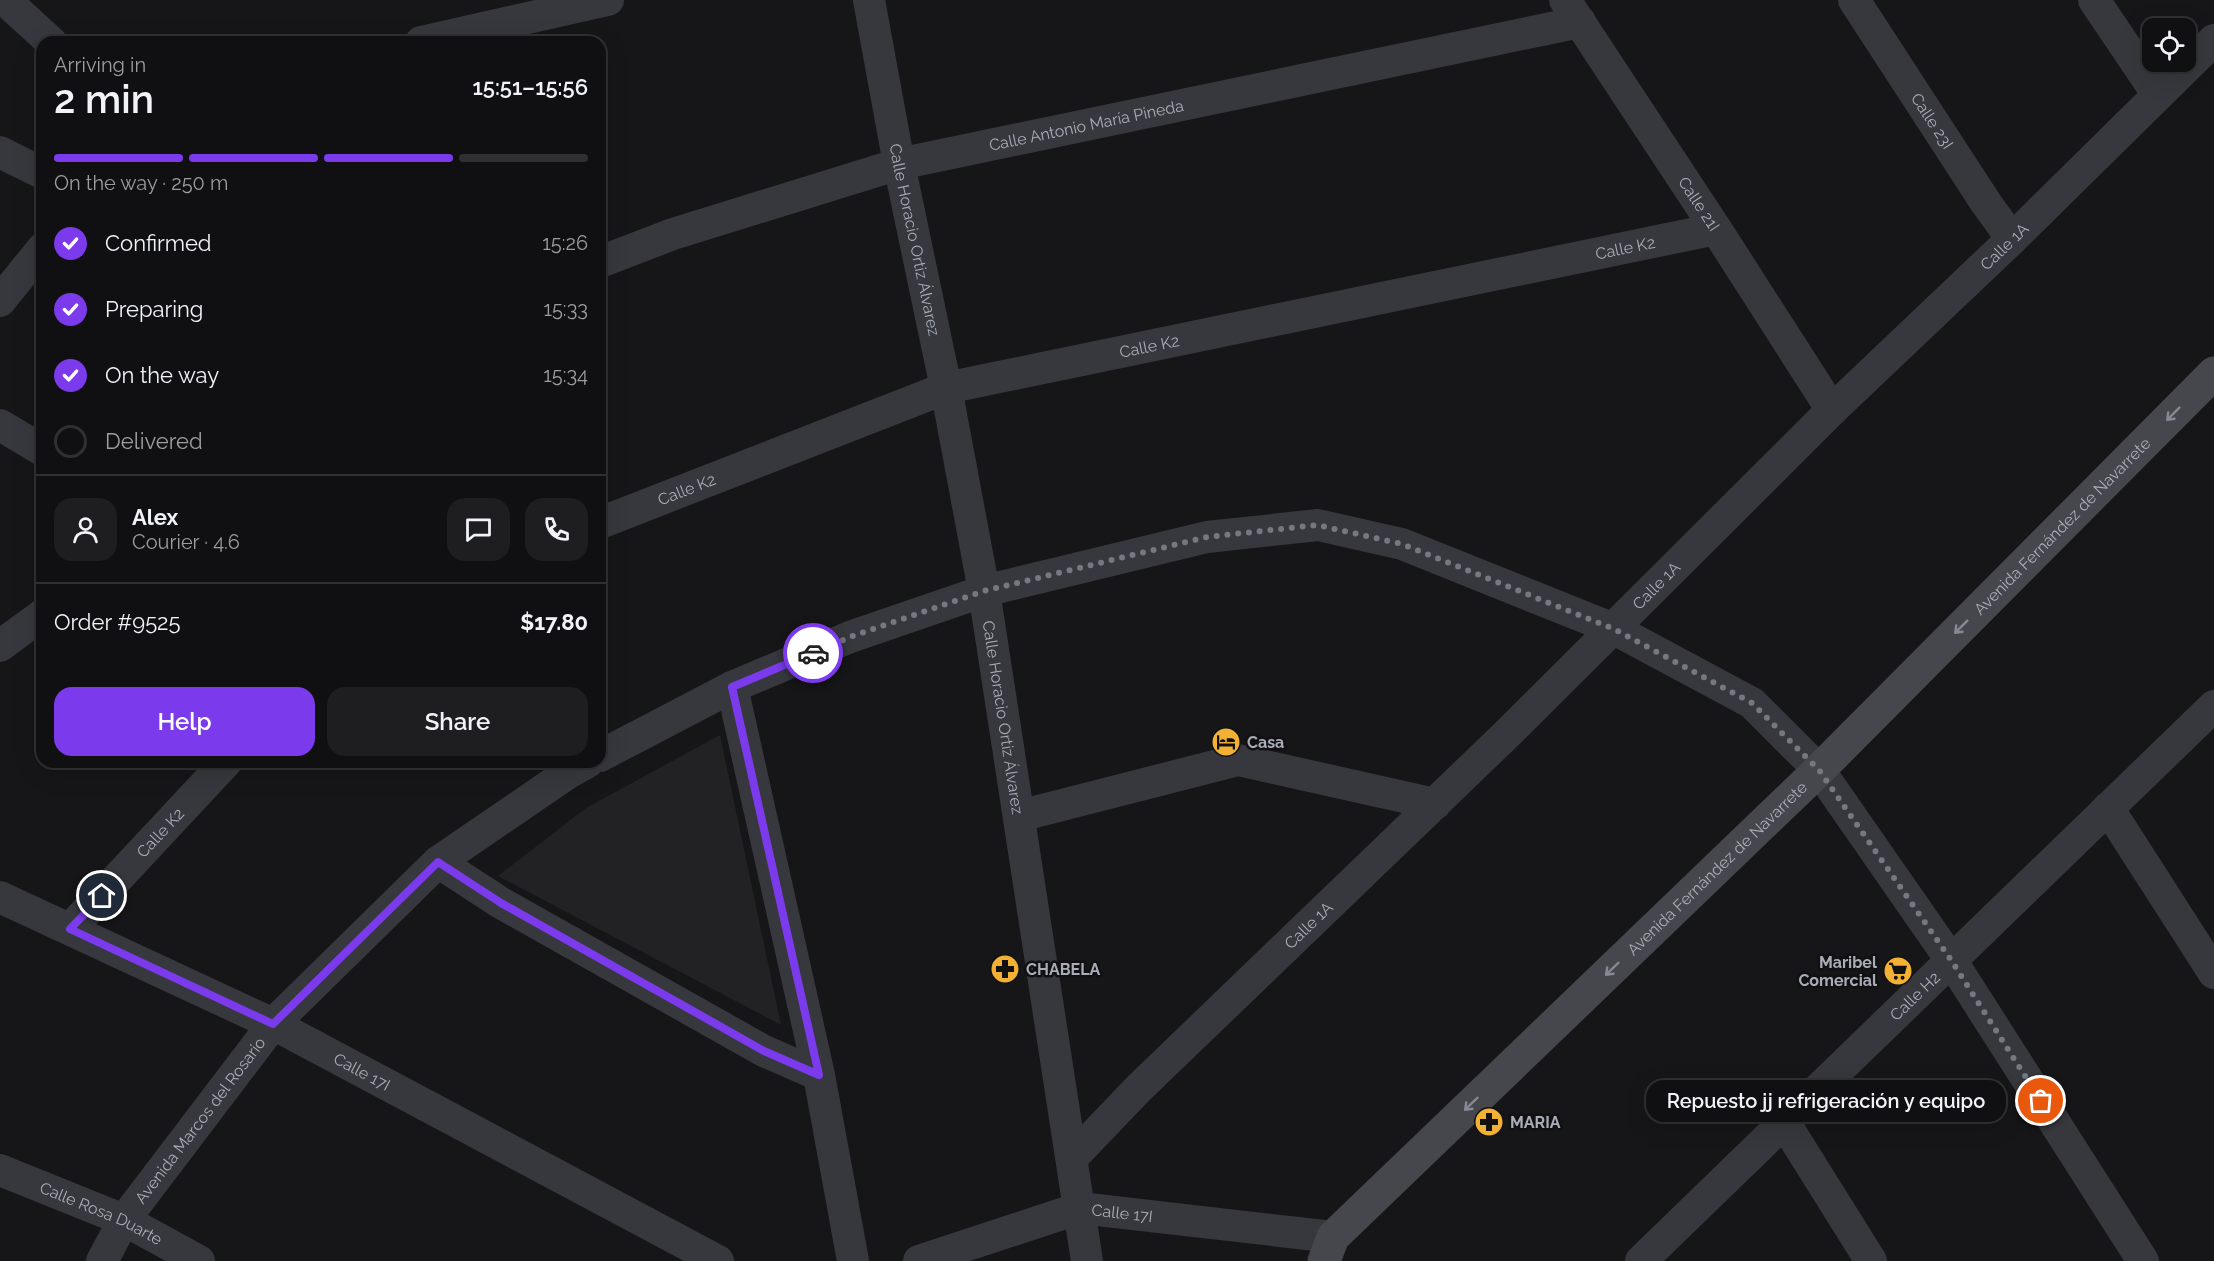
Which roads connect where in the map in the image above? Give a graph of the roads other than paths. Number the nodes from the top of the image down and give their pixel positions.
1 (5, 0) edge
2 (608, 0) edge
3 (869, 0) edge
4 (1854, 0) edge
5 (2094, 0) edge
6 (1573, 11) edge
7 (44, 36) edge
8 (448, 36) edge
9 (2214, 40) edge
10 (2158, 95) junction
11 (0, 152) edge
12 (898, 164) junction
13 (36, 170) edge
14 (1716, 229) junction
15 (2012, 239) junction
16 (36, 256) edge
17 (606, 260) edge
18 (0, 301) edge
19 (2214, 373) edge
20 (946, 388) junction
21 (1832, 410) junction
22 (0, 425) edge
23 (36, 446) edge
24 (606, 521) edge
25 (984, 591) junction
26 (36, 619) edge
27 (1614, 629) junction
28 (0, 646) edge
29 (732, 687) junction
30 (2214, 705) edge
31 (606, 753) edge
32 (220, 768) edge
33 (569, 768) edge
34 (1819, 770) junction
35 (1435, 804) junction
36 (2108, 808) junction
37 (1019, 816) junction
38 (438, 862) junction
39 (0, 897) edge
40 (70, 929) junction
41 (1951, 960) junction
42 (2214, 973) edge
43 (273, 1024) junction
44 (819, 1075) junction
45 (1784, 1122) junction
46 (1072, 1158) junction
47 (0, 1170) edge
48 (1080, 1208) junction
49 (124, 1220) junction
50 (1328, 1249) edge
51 (102, 1261) edge
52 (199, 1261) edge
53 (718, 1261) edge
54 (853, 1261) edge
55 (919, 1261) edge
56 (1087, 1261) edge
57 (1641, 1261) edge
58 (1871, 1261) edge
59 (2143, 1261) edge

1 - 7 street
2 - 8 street
3 - 12 street, Calle Horacio Ortiz Álvarez
4 - 15 street, Calle 23I
5 - 10 street
6 - 12 street, Calle Antonio María Pineda
6 - 14 street, Calle 21I
9 - 10 street, Calle 1A
10 - 15 street, Calle 1A
11 - 13 street
12 - 17 street, Calle Antonio María Pineda
12 - 20 street, Calle Horacio Ortiz Álvarez
14 - 20 street, Calle K2
14 - 21 street, Calle 21I
15 - 21 street, Calle 1A
16 - 18 street
19 -> 34 main road, Avenida Fernández de Navarrete
20 - 24 street, Calle K2
20 - 25 street, Calle Horacio Ortiz Álvarez
21 - 27 street, Calle 1A
22 - 23 street
25 - 27 street
25 - 29 street
25 - 37 street, Calle Horacio Ortiz Álvarez
26 - 28 street
27 - 34 street
27 - 35 street, Calle 1A
29 - 31 street
29 - 44 street
30 - 36 street, Calle H2
32 - 40 street, Calle K2
33 - 38 street, Avenida Marcos del Rosario
34 - 41 street
34 -> 50 main road, Avenida Fernández de Navarrete
35 - 37 street
35 - 46 street, Calle 1A
36 - 41 street, Calle H2
36 - 42 street
37 - 46 street, Calle Horacio Ortiz Álvarez
38 - 43 street, Avenida Marcos del Rosario
38 - 44 street
39 - 40 street, Calle 17I
40 - 43 street, Calle 17I
41 - 45 street, Calle H2
41 - 59 street
43 - 49 street, Avenida Marcos del Rosario
43 - 53 street, Calle 17I
44 - 54 street
45 - 57 street, Calle H2
45 - 58 street
46 - 48 street, Calle Horacio Ortiz Álvarez
47 - 49 street, Calle Rosa Duarte
48 - 50 street, Calle 17I
48 - 55 street, Calle 17I
48 - 56 street, Calle Horacio Ortiz Álvarez
49 - 51 street, Avenida Marcos del Rosario
49 - 52 street, Calle Rosa Duarte

